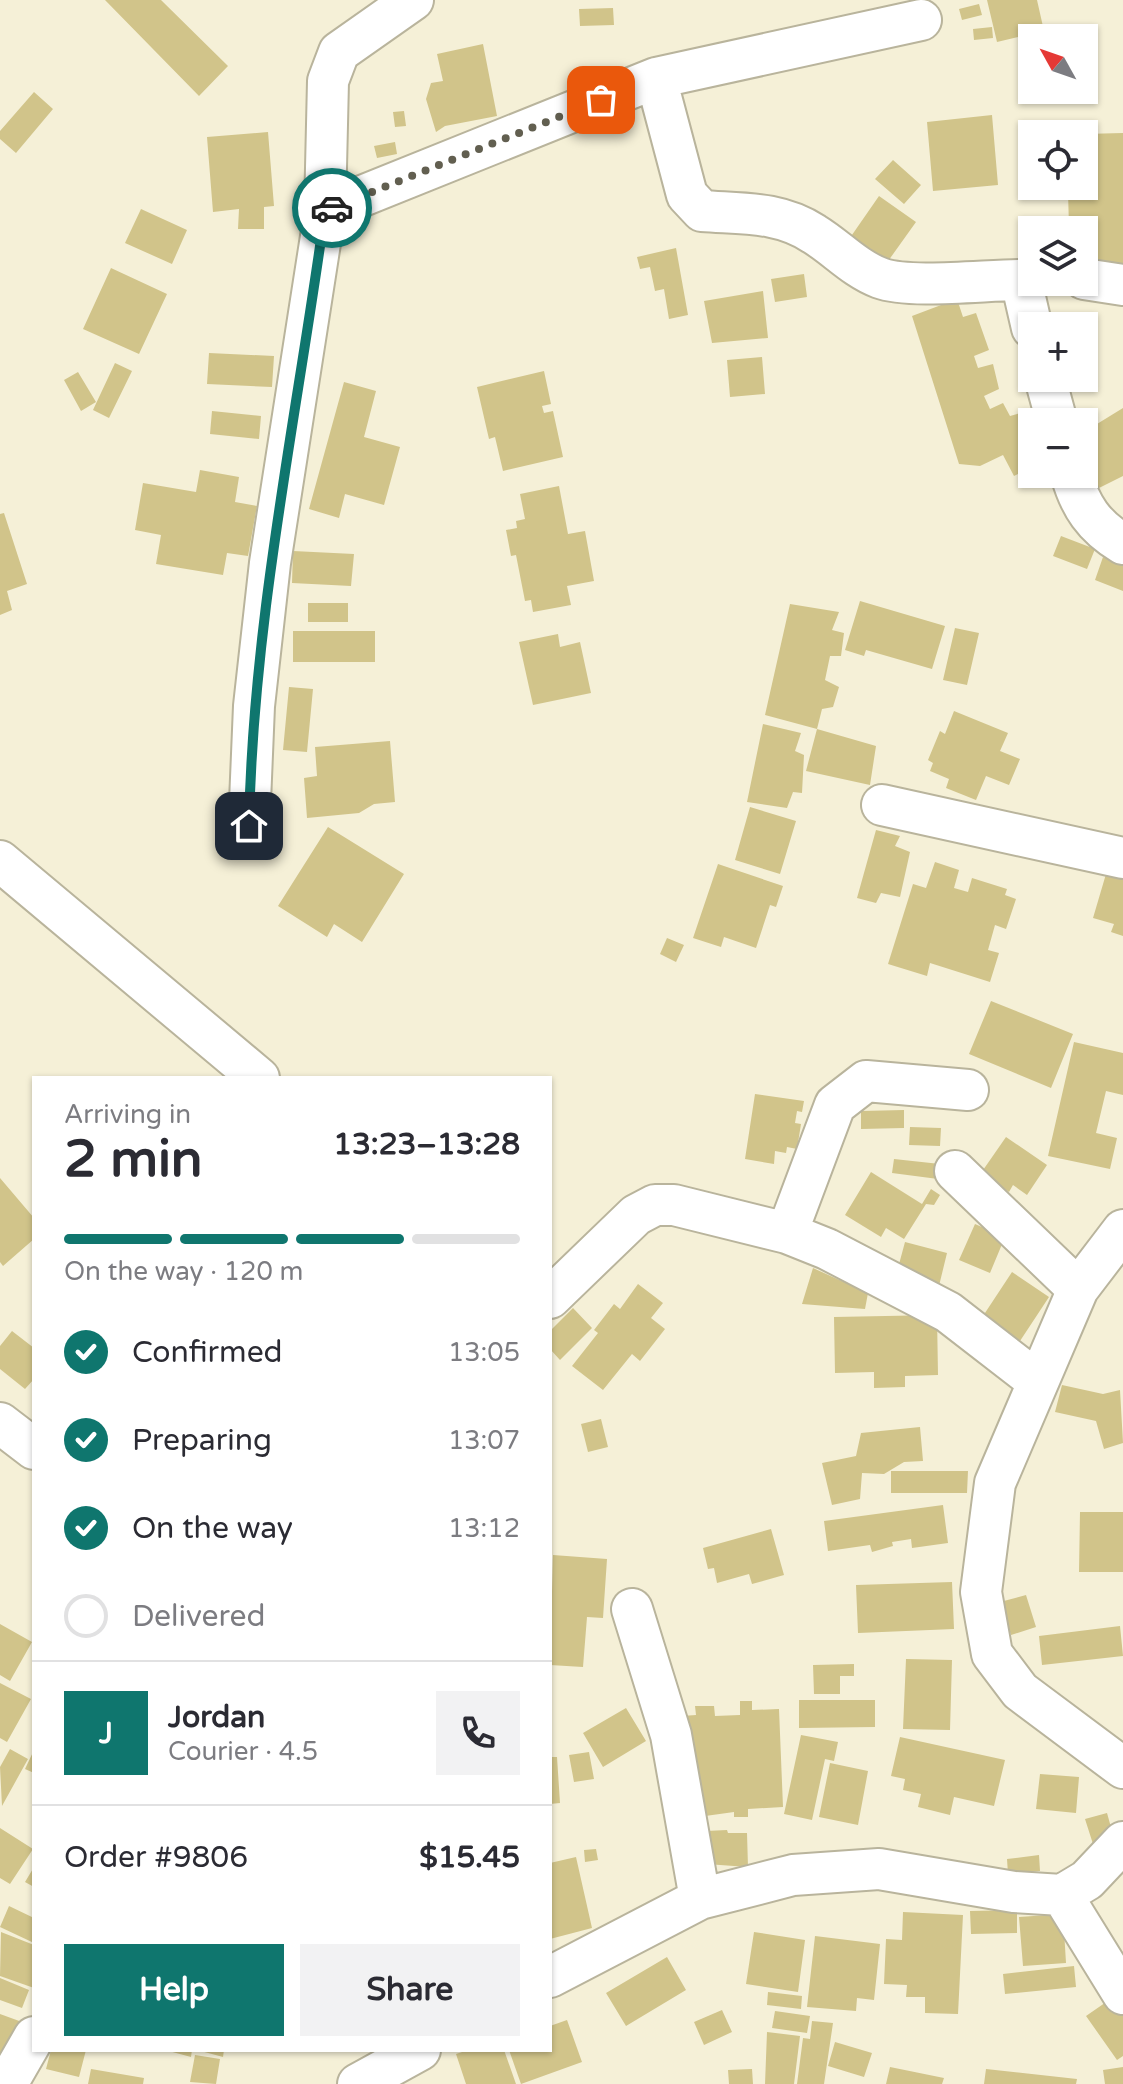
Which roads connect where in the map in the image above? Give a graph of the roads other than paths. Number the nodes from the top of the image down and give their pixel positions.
1 (413, 0) edge
2 (921, 20) dead end
3 (656, 78) junction
4 (325, 211) junction
5 (1018, 280) edge
6 (1098, 281) edge
7 (1123, 285) edge
8 (1075, 488) edge
9 (1123, 544) edge
10 (882, 805) dead end
11 (249, 826) dead end
12 (1123, 858) edge
13 (0, 861) edge
14 (257, 1076) edge
15 (968, 1090) dead end
16 (955, 1171) dead end
17 (1123, 1230) edge
18 (787, 1233) junction
19 (1078, 1289) junction
20 (552, 1296) edge
21 (1037, 1381) junction
22 (0, 1423) edge
23 (32, 1447) edge
24 (632, 1609) dead end
25 (1123, 1768) edge
26 (1123, 1842) edge
27 (1062, 1895) junction
28 (700, 1899) junction
29 (552, 1976) edge
30 (1123, 1994) edge
31 (32, 2040) edge
32 (411, 2064) edge
33 (7, 2084) edge
34 (358, 2084) edge

1 - 4 street
2 - 3 street
3 - 4 street
3 - 5 street
4 - 11 street
6 - 7 street
8 - 9 street
10 - 12 street
13 - 14 street
15 - 18 street
16 - 19 street
17 - 19 street
18 - 20 street
18 - 21 street
19 - 21 street
21 - 25 street
22 - 23 street
24 - 28 street
26 - 27 street
27 - 28 street
27 - 30 street
28 - 29 street
31 - 33 street
32 - 34 street

